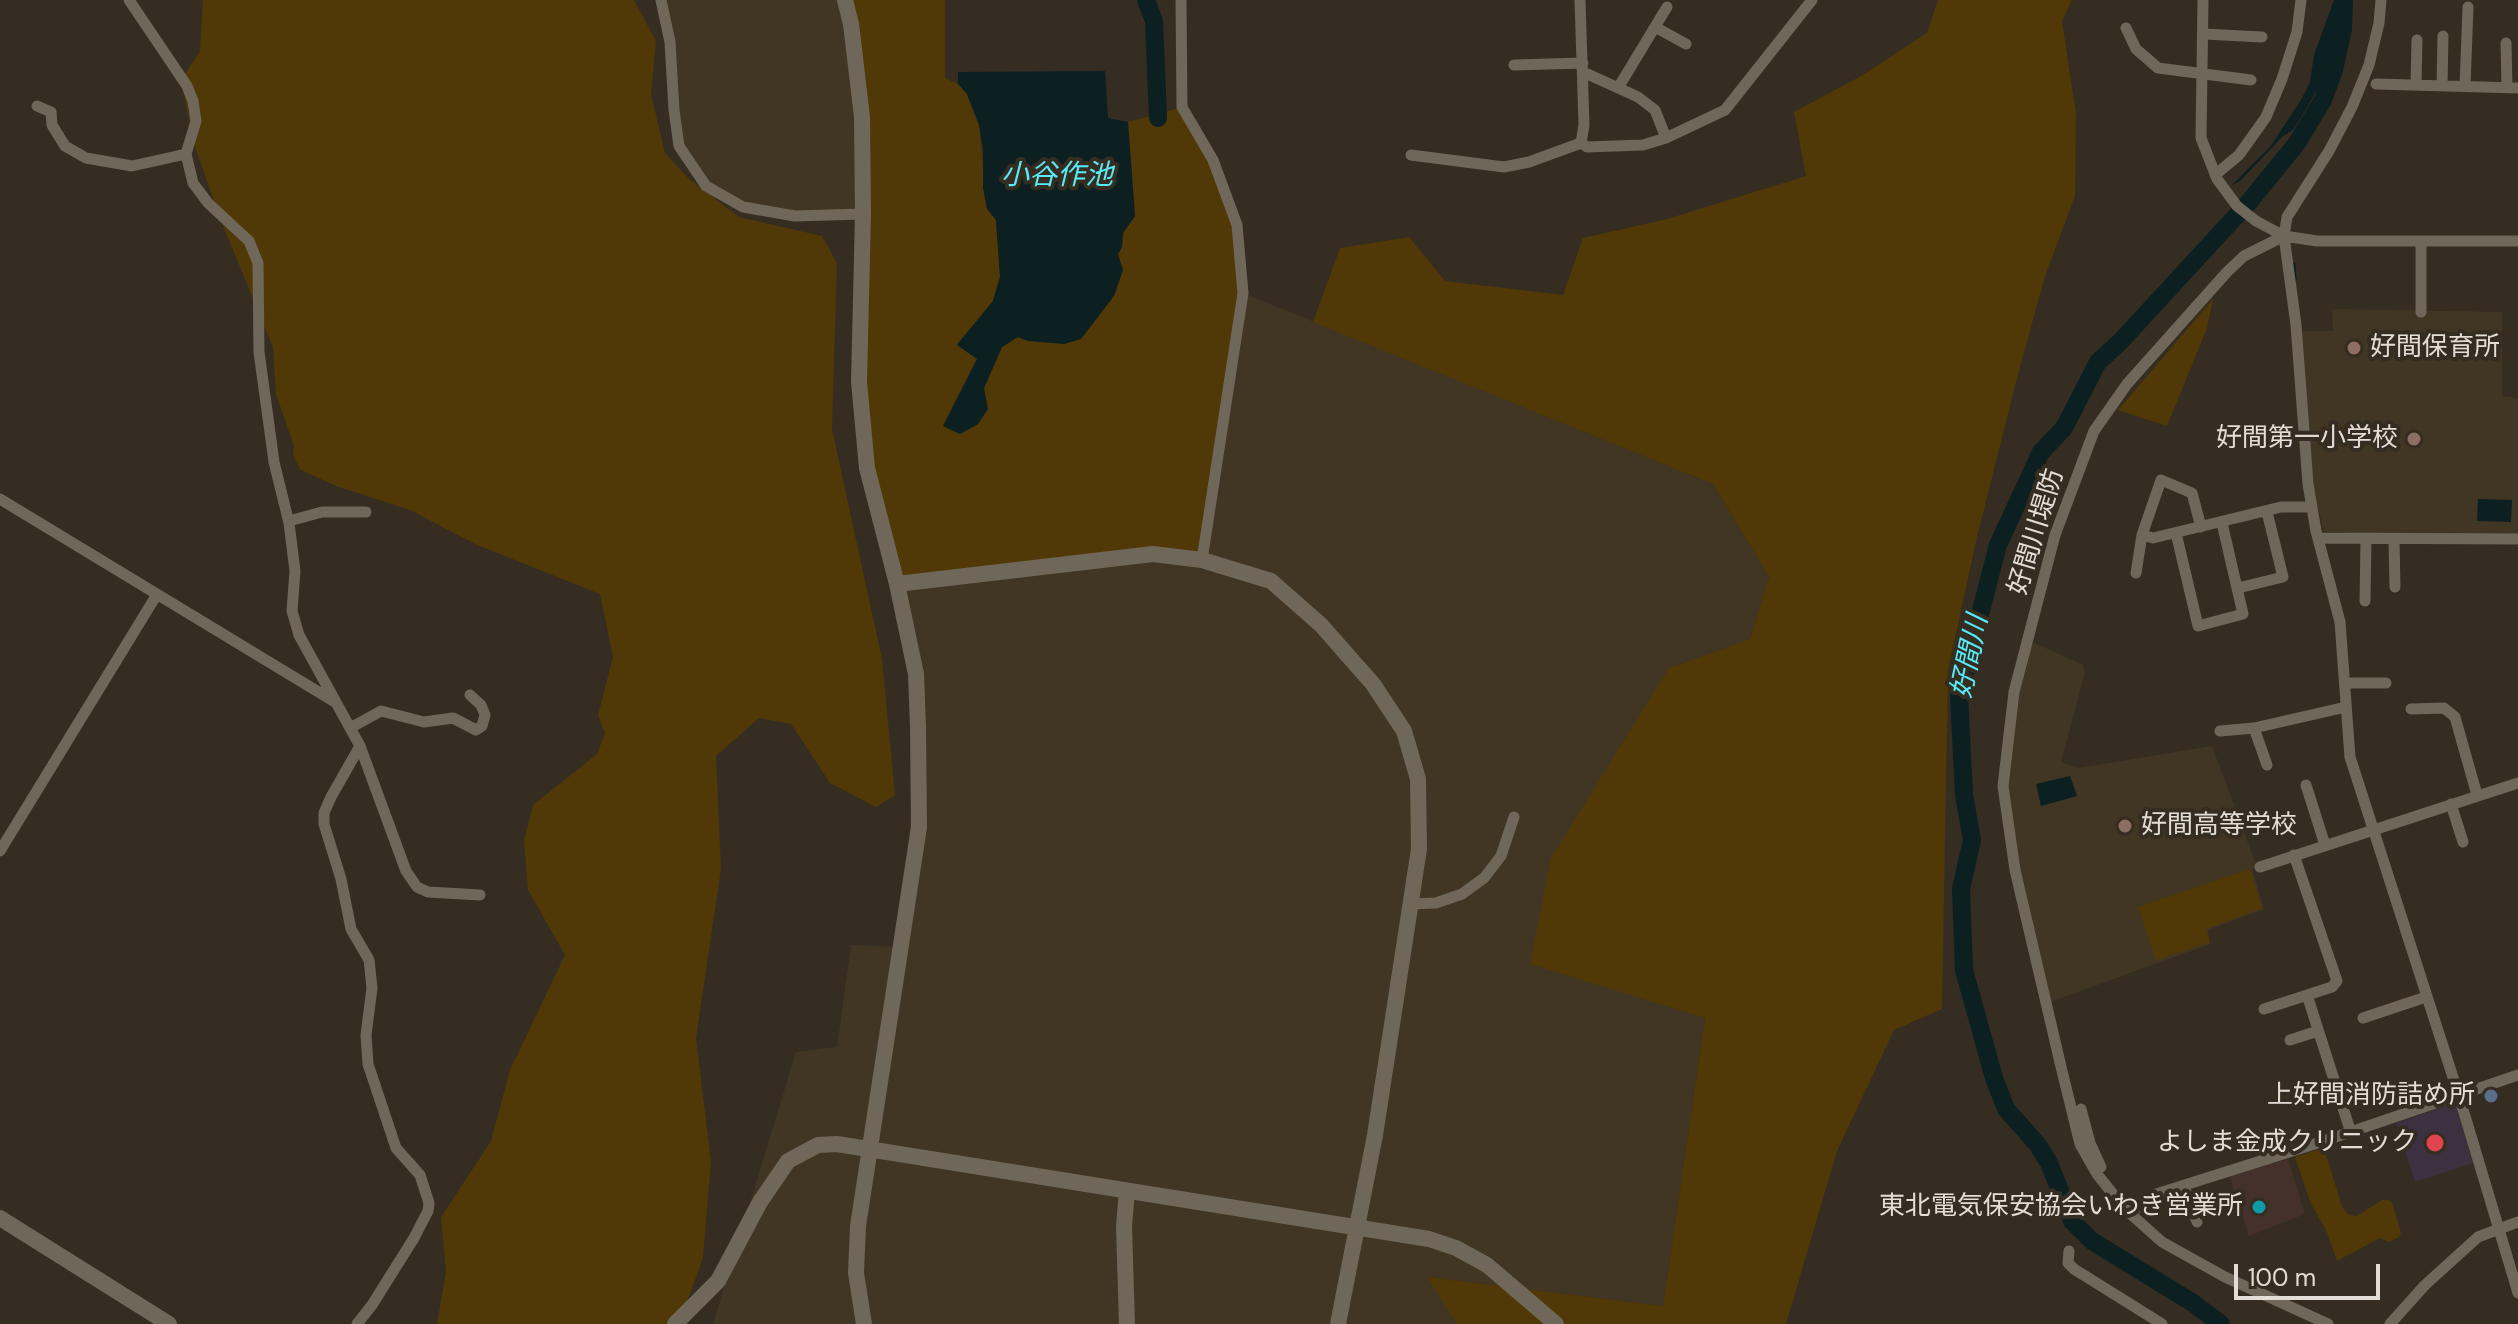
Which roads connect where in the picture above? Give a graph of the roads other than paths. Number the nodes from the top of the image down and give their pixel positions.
1 (129, 0) edge
2 (661, 0) edge
3 (845, 0) edge
4 (1181, 0) edge
5 (1580, 0) edge
6 (1812, 0) edge
7 (2203, 0) edge
8 (2301, 0) edge
9 (2381, 0) edge
10 (1667, 7) dead end
11 (2468, 7) dead end
12 (1655, 27) junction
13 (2126, 28) dead end
14 (2204, 34) junction
15 (2443, 36) dead end
16 (2262, 37) dead end
17 (2417, 40) dead end
18 (2506, 43) dead end
19 (1686, 44) dead end
20 (1514, 65) dead end
21 (1583, 67) junction
22 (2202, 73) junction
23 (2251, 80) dead end
24 (2376, 84) dead end
25 (2416, 85) junction
26 (2442, 86) junction
27 (2465, 86) junction
28 (1618, 88) junction
29 (2512, 88) edge
30 (37, 106) dead end
31 (1666, 138) junction
32 (1581, 143) junction
33 (186, 154) junction
34 (1411, 155) dead end
35 (2216, 177) junction
36 (863, 214) junction
37 (2279, 233) junction
38 (2421, 241) junction
39 (2518, 241) edge
40 (2421, 312) dead end
41 (0, 499) edge
42 (2311, 507) junction
43 (366, 512) dead end
44 (2267, 512) junction
45 (289, 521) junction
46 (2222, 523) junction
47 (2201, 527) junction
48 (2176, 533) junction
49 (2142, 535) junction
50 (2319, 538) junction
51 (2366, 539) junction
52 (2518, 539) edge
53 (2394, 540) junction
54 (1202, 560) junction
55 (2136, 573) dead end
56 (897, 584) junction
57 (2395, 587) dead end
58 (2238, 588) junction
59 (156, 596) junction
60 (2365, 601) dead end
61 (2345, 683) junction
62 (2386, 683) dead end
63 (470, 695) dead end
64 (336, 702) junction
65 (2344, 708) junction
66 (2411, 709) dead end
67 (350, 728) junction
68 (2254, 728) junction
69 (2220, 731) dead end
70 (360, 746) junction
71 (2267, 765) dead end
72 (2518, 783) edge
73 (2306, 785) dead end
74 (2477, 795) junction
75 (2451, 804) junction
76 (1514, 817) dead end
77 (2372, 829) junction
78 (2463, 842) dead end
79 (2325, 845) junction
80 (0, 851) edge
81 (2294, 855) junction
82 (2260, 867) dead end
83 (480, 895) dead end
84 (1410, 904) junction
85 (2426, 997) junction
86 (2308, 998) dead end
87 (2264, 1009) dead end
88 (2363, 1018) dead end
89 (2318, 1031) junction
90 (2290, 1040) dead end
91 (2518, 1075) edge
92 (2459, 1096) junction
93 (2081, 1109) dead end
94 (2351, 1133) junction
95 (868, 1147) junction
96 (2184, 1186) junction
97 (2109, 1189) junction
98 (1127, 1191) junction
99 (2130, 1213) junction
100 (0, 1218) edge
101 (2197, 1222) dead end
102 (2518, 1222) edge
103 (2500, 1227) junction
104 (1356, 1229) junction
105 (2069, 1251) dead end
106 (2518, 1293) edge
107 (169, 1324) edge
108 (357, 1324) edge
109 (675, 1324) edge
110 (864, 1324) edge
111 (1127, 1324) edge
112 (1338, 1324) edge
113 (1556, 1324) edge
114 (2162, 1324) edge
115 (2328, 1324) edge
116 (2390, 1324) edge

1 - 33 street
2 - 36 street
3 - 36 street
4 - 54 street
5 - 21 street
6 - 31 street
7 - 14 street
8 - 35 street
9 - 37 street
10 - 12 street
11 - 27 street
12 - 19 street
12 - 28 street
13 - 22 street
14 - 16 street
14 - 22 street
15 - 26 street
17 - 25 street
18 - 29 street
20 - 21 street
21 - 28 street
21 - 32 street
22 - 23 street
22 - 35 street
24 - 25 street
25 - 26 street
26 - 27 street
27 - 29 street
28 - 31 street
30 - 33 street
31 - 32 street
32 - 34 street
33 - 45 street
35 - 37 street
36 - 56 street
37 - 38 street
37 - 42 street
37 - 97 street, 好間川堤防
38 - 39 street
38 - 40 street
41 - 59 street
42 - 44 street
42 - 50 street
43 - 45 street
44 - 46 street
44 - 58 street
45 - 64 street
46 - 47 street
46 - 58 street
47 - 48 street
47 - 49 street
48 - 49 street
48 - 58 street
49 - 55 street
50 - 51 street
50 - 61 street
51 - 53 street
51 - 60 street
52 - 53 street
53 - 57 street
54 - 56 street
54 - 84 street
56 - 95 street
59 - 64 street
59 - 80 street
61 - 62 street
61 - 65 street
63 - 67 street
64 - 67 street
65 - 68 street
65 - 77 street
66 - 74 street
67 - 70 street
68 - 69 street
68 - 71 street
70 - 83 street
70 - 108 street
72 - 74 street
73 - 79 street
74 - 75 street
75 - 77 street
75 - 78 street
76 - 84 street
77 - 79 street
77 - 85 street
79 - 81 street
81 - 82 street
81 - 87 street
84 - 104 street
85 - 88 street
85 - 92 street
86 - 89 street
89 - 90 street
89 - 94 street
91 - 92 street
92 - 94 street
92 - 103 street
93 - 97 street
94 - 96 street
95 - 98 street
95 - 109 street
95 - 110 street
96 - 99 street
96 - 101 street
97 - 99 street, 好間川堤防
98 - 104 street
98 - 111 street
99 - 115 street, 好間川堤防
100 - 107 street
102 - 103 street
103 - 106 street
103 - 116 street
104 - 112 street
104 - 113 street
105 - 114 street

